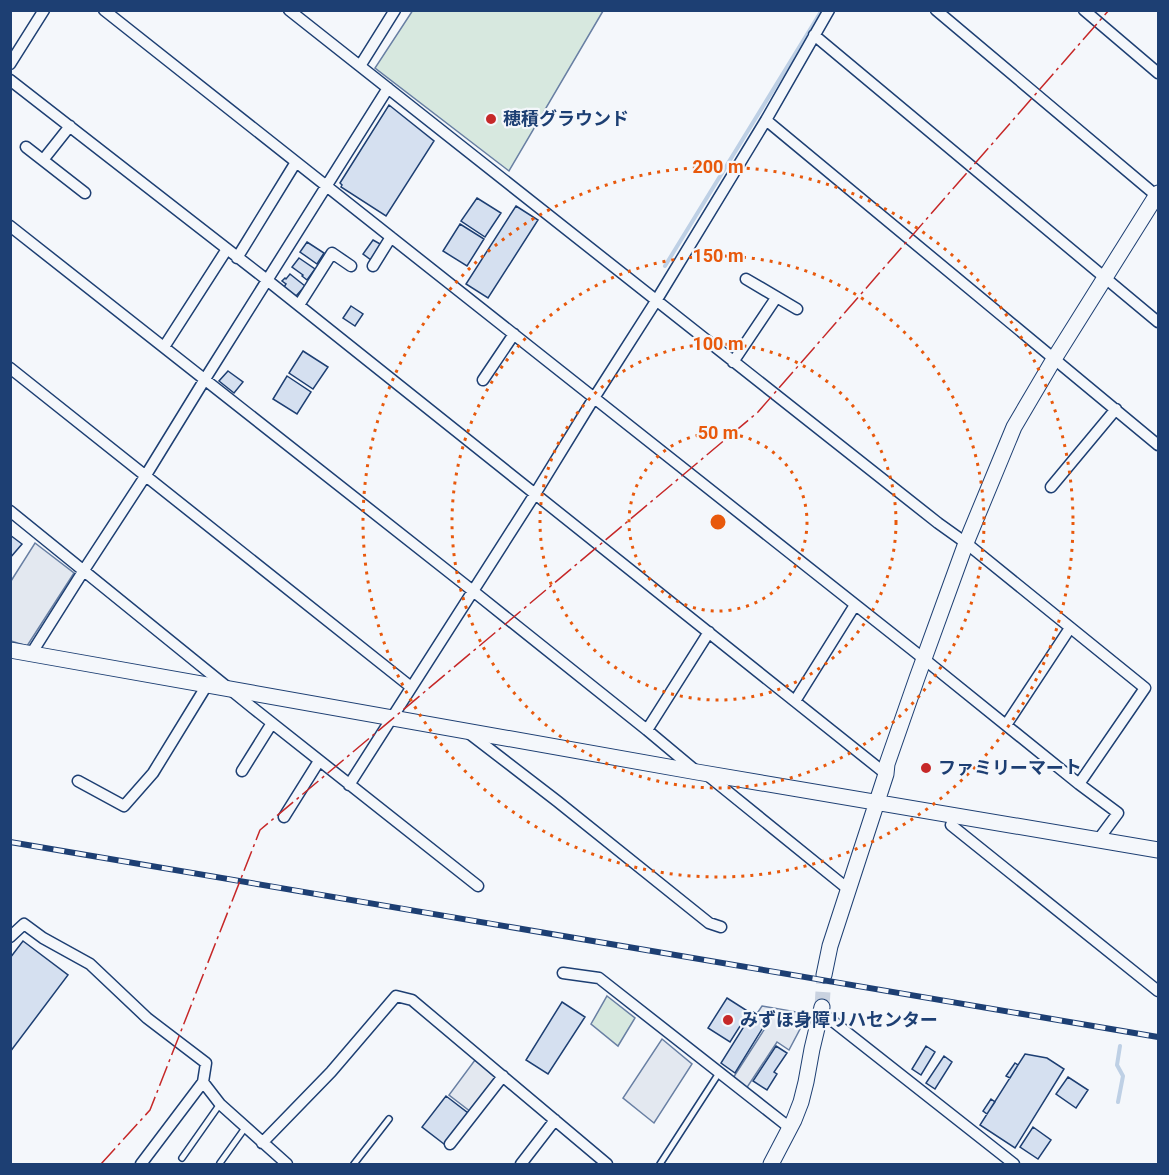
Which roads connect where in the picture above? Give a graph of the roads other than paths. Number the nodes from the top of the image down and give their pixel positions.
1 (44, 10) edge
2 (104, 10) edge
3 (289, 10) edge
4 (395, 10) edge
5 (829, 10) edge
6 (936, 10) edge
7 (1083, 10) edge
8 (814, 35) junction
9 (10, 64) edge
10 (360, 66) junction
11 (1158, 73) edge
12 (10, 80) edge
13 (388, 88) junction
14 (766, 120) junction
15 (70, 126) junction
16 (26, 147) dead end
17 (43, 160) junction
18 (296, 162) junction
19 (327, 186) junction
20 (85, 193) dead end
21 (1158, 195) edge
22 (10, 226) edge
23 (391, 237) junction
24 (226, 249) junction
25 (237, 258) junction
26 (351, 266) dead end
27 (373, 266) dead end
28 (1105, 278) junction
29 (746, 279) dead end
30 (267, 280) junction
31 (776, 298) junction
32 (656, 301) junction
33 (299, 305) junction
34 (797, 309) dead end
35 (1158, 322) edge
36 (514, 334) junction
37 (164, 347) junction
38 (1054, 358) junction
39 (733, 362) junction
40 (10, 368) edge
41 (205, 379) junction
42 (483, 380) dead end
43 (594, 398) junction
44 (1116, 409) junction
45 (1158, 445) edge
46 (146, 475) junction
47 (1051, 487) dead end
48 (535, 494) junction
49 (10, 511) edge
50 (966, 543) junction
51 (84, 570) junction
52 (473, 591) junction
53 (855, 605) junction
54 (1070, 628) junction
55 (709, 633) junction
56 (10, 650) edge
57 (31, 654) junction
58 (924, 659) junction
59 (207, 685) junction
60 (411, 687) junction
61 (230, 689) junction
62 (795, 700) junction
63 (392, 718) junction
64 (272, 723) junction
65 (1006, 725) junction
66 (647, 730) junction
67 (467, 732) junction
68 (320, 761) junction
69 (242, 771) dead end
70 (700, 772) junction
71 (886, 774) junction
72 (78, 782) dead end
73 (1079, 784) junction
74 (349, 785) junction
75 (877, 802) junction
76 (284, 816) dead end
77 (951, 825) dead end
78 (1098, 840) junction
79 (1158, 850) edge
80 (478, 886) dead end
81 (848, 890) junction
82 (721, 927) dead end
83 (10, 937) edge
84 (563, 973) dead end
85 (824, 975) tunnel mouth
86 (1158, 991) edge
87 (822, 1010) joint
88 (719, 1073) junction
89 (503, 1076) junction
90 (203, 1082) junction
91 (220, 1104) junction
92 (389, 1119) dead end
93 (555, 1120) junction
94 (246, 1128) junction
95 (790, 1128) junction
96 (262, 1143) junction
97 (450, 1144) dead end
98 (182, 1158) dead end
99 (220, 1163) dead end
100 (141, 1164) edge
101 (287, 1164) edge
102 (354, 1164) edge
103 (521, 1164) edge
104 (607, 1164) edge
105 (660, 1164) edge
106 (771, 1164) edge
107 (1014, 1164) edge

1 - 9 street
2 - 18 street
3 - 10 street
4 - 10 street
5 - 8 street
6 - 21 street
7 - 11 street
8 - 14 street
8 - 28 street
10 - 13 street
12 - 15 street
13 - 19 street
13 - 32 street
14 - 32 street
14 - 38 street
15 - 17 street
15 - 24 street
16 - 17 street
17 - 20 street
18 - 19 street
18 - 25 street
19 - 23 street
19 - 30 street
21 - 28 street
22 - 37 street
23 - 27 street
23 - 36 street
24 - 25 street
24 - 37 street
25 - 30 street
26 - 33 street
28 - 35 street
28 - 38 street
29 - 31 street
30 - 33 street
30 - 41 street
31 - 34 street
31 - 39 street
32 - 39 street
32 - 43 street
33 - 48 street
36 - 42 street
36 - 43 street
37 - 41 street
38 - 44 street
38 - 50 street
39 - 50 street
40 - 46 street
41 - 46 street
41 - 52 street
43 - 48 street
43 - 53 street
44 - 45 street
44 - 47 street
46 - 51 street
46 - 60 street
48 - 52 street
48 - 55 street
49 - 51 street
50 - 54 street
50 - 58 street
51 - 57 street
51 - 61 street
52 - 60 street
52 - 66 street
53 - 58 street
53 - 62 street
54 - 65 street
54 - 73 street
55 - 62 street
55 - 66 street
56 - 57 street
57 - 59 street
58 - 65 street
58 - 71 street
59 - 61 street
59 - 72 street
60 - 63 street
61 - 63 street
61 - 64 street
62 - 71 street
63 - 67 street
63 - 74 street
64 - 68 street
64 - 69 street
65 - 73 street
66 - 70 street
67 - 70 street
67 - 82 street
68 - 74 street
68 - 76 street
70 - 75 street
70 - 81 street
71 - 75 street
73 - 78 street
74 - 80 street
75 - 78 street
75 - 81 street
77 - 86 street
78 - 79 street
81 - 85 street
83 - 90 street
84 - 88 street
87 - 95 street
87 - 107 street
88 - 95 street
88 - 105 lane
89 - 93 street
89 - 96 street
89 - 97 street
90 - 91 street
90 - 100 street
91 - 94 street
91 - 98 lane
92 - 102 lane
93 - 103 street
93 - 104 street
94 - 96 street
94 - 99 lane
95 - 106 street
96 - 101 street

